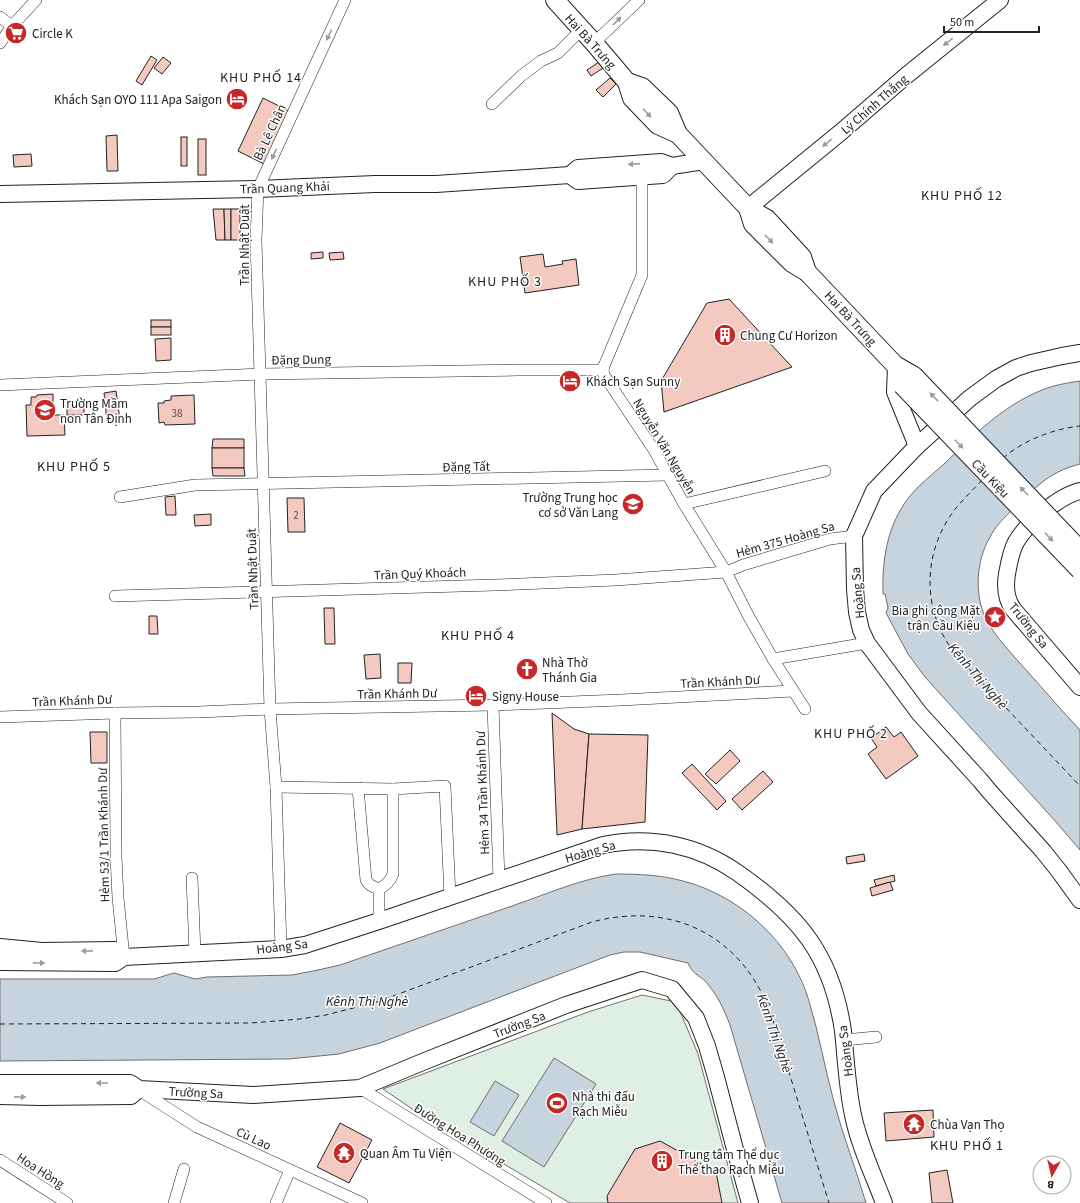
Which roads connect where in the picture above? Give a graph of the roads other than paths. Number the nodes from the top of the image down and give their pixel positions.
1 (36, 0) edge
2 (345, 0) edge
3 (555, 0) edge
4 (639, 0) edge
5 (1000, 0) edge
6 (0, 17) edge
7 (12, 26) junction
8 (582, 29) junction
9 (594, 43) junction
10 (0, 44) edge
11 (492, 104) dead end
12 (704, 161) junction
13 (672, 166) junction
14 (570, 175) junction
15 (642, 177) junction
16 (258, 188) junction
17 (0, 194) edge
18 (748, 208) junction
19 (1080, 353) edge
20 (895, 366) junction
21 (603, 370) junction
22 (260, 374) junction
23 (908, 381) junction
24 (0, 385) edge
25 (916, 446) junction
26 (825, 471) dead end
27 (668, 475) junction
28 (264, 484) junction
29 (1080, 491) edge
30 (120, 497) dead end
31 (684, 504) junction
32 (854, 536) junction
33 (1080, 550) edge
34 (1080, 570) edge
35 (726, 572) junction
36 (266, 591) junction
37 (115, 596) dead end
38 (867, 643) junction
39 (773, 659) junction
40 (1080, 686) edge
41 (793, 692) junction
42 (493, 705) junction
43 (270, 709) junction
44 (805, 709) dead end
45 (115, 713) junction
46 (0, 717) edge
47 (276, 787) junction
48 (358, 788) junction
49 (393, 789) junction
50 (192, 878) dead end
51 (499, 880) junction
52 (379, 889) junction
53 (450, 897) junction
54 (1080, 900) edge
55 (379, 921) junction
56 (0, 947) edge
57 (281, 949) junction
58 (194, 954) junction
59 (124, 957) junction
60 (0, 962) edge
61 (876, 1037) dead end
62 (844, 1040) junction
63 (0, 1083) edge
64 (360, 1088) junction
65 (139, 1089) junction
66 (0, 1096) edge
67 (0, 1160) edge
68 (184, 1169) dead end
69 (290, 1170) junction
70 (348, 1200) edge
71 (543, 1202) edge
72 (67, 1203) edge
73 (174, 1203) edge
74 (276, 1203) edge
75 (362, 1203) edge
76 (750, 1203) edge
77 (884, 1203) edge

1 - 7 street
2 -> 16 street, Bà Lê Chân
3 - 8 main road, Hai Bà Trưng
9 -> 4 street
5 -> 18 street, Lý Chính Thắng
6 - 7 street
7 - 10 street
8 - 9 main road, Hai Bà Trưng
8 - 11 street
9 - 12 main road, Hai Bà Trưng
12 - 13 street, Trần Quang Khải
12 - 18 main road, Hai Bà Trưng
13 -> 14 street, Trần Quang Khải
13 - 15 street, Trần Quang Khải
14 - 15 street, Trần Quang Khải
14 - 16 street, Trần Quang Khải
15 - 21 street
16 - 17 street, Trần Quang Khải
16 - 22 street, Trần Nhật Duật
18 - 20 main road, Hai Bà Trưng
19 - 25 street, Hoàng Sa
20 - 23 main road, Hai Bà Trưng
20 - 25 street
21 - 22 street, Đặng Dung
21 - 27 street, Nguyễn Văn Nguyễn
22 - 24 street, Đặng Dung
22 - 28 street, Trần Nhật Duật
33 -> 23 main road, Cầu Kiệu, bridge
23 -> 34 main road, Cầu Kiệu, bridge
25 - 32 street, Hoàng Sa
26 - 31 street
27 - 28 street, Ðặng Tất
27 - 31 street, Nguyễn Văn Nguyễn
28 - 30 street, Ðặng Tất
28 - 36 street, Trần Nhật Duật
29 - 40 street, Trường Sa
31 - 35 street, Nguyễn Văn Nguyễn
32 - 35 street, Hẻm 375 Hoàng Sa
32 - 38 street, Hoàng Sa
35 - 36 street, Trần Quý Khoách
35 - 39 street, Nguyễn Văn Nguyễn
36 - 37 street, Trần Quý Khoách
36 - 43 street, Trần Nhật Duật
38 - 39 street
38 - 54 street, Hoàng Sa
39 - 41 street, Nguyễn Văn Nguyễn
41 - 42 street, Trần Khánh Dư
41 - 44 street, Nguyễn Văn Nguyễn
42 - 43 street, Trần Khánh Dư
42 - 51 street, Hẻm 34 Trần Khánh Dư
43 - 45 street, Trần Khánh Dư
43 - 47 street, Trần Nhật Duật
45 - 46 street, Trần Khánh Dư
45 - 59 street, Hẻm 53/1 Trần Khánh Dư
47 - 48 street
47 - 57 street, Trần Nhật Duật
48 - 49 street
48 - 52 street
49 - 52 street
49 - 53 street
50 - 58 street
51 - 53 street, Hoàng Sa
51 - 62 street, Hoàng Sa
52 - 55 street
53 - 55 street, Hoàng Sa
55 - 57 street, Hoàng Sa
59 -> 56 street, Hoàng Sa
57 - 58 street, Hoàng Sa
58 - 59 street, Hoàng Sa
60 -> 59 street, Hoàng Sa
61 - 62 street
62 - 77 street, Hoàng Sa
65 -> 63 street, Trường Sa
64 - 65 street, Trường Sa
64 - 71 street, Đường Hoa Phượng
64 - 76 street, Trường Sa
66 -> 65 street, Trường Sa
65 - 69 street, Cù Lao
67 - 72 street, Hoa Hồng
68 - 73 street
69 - 70 street, Cù Lao
69 - 74 street
70 - 75 street, Cù Lao

